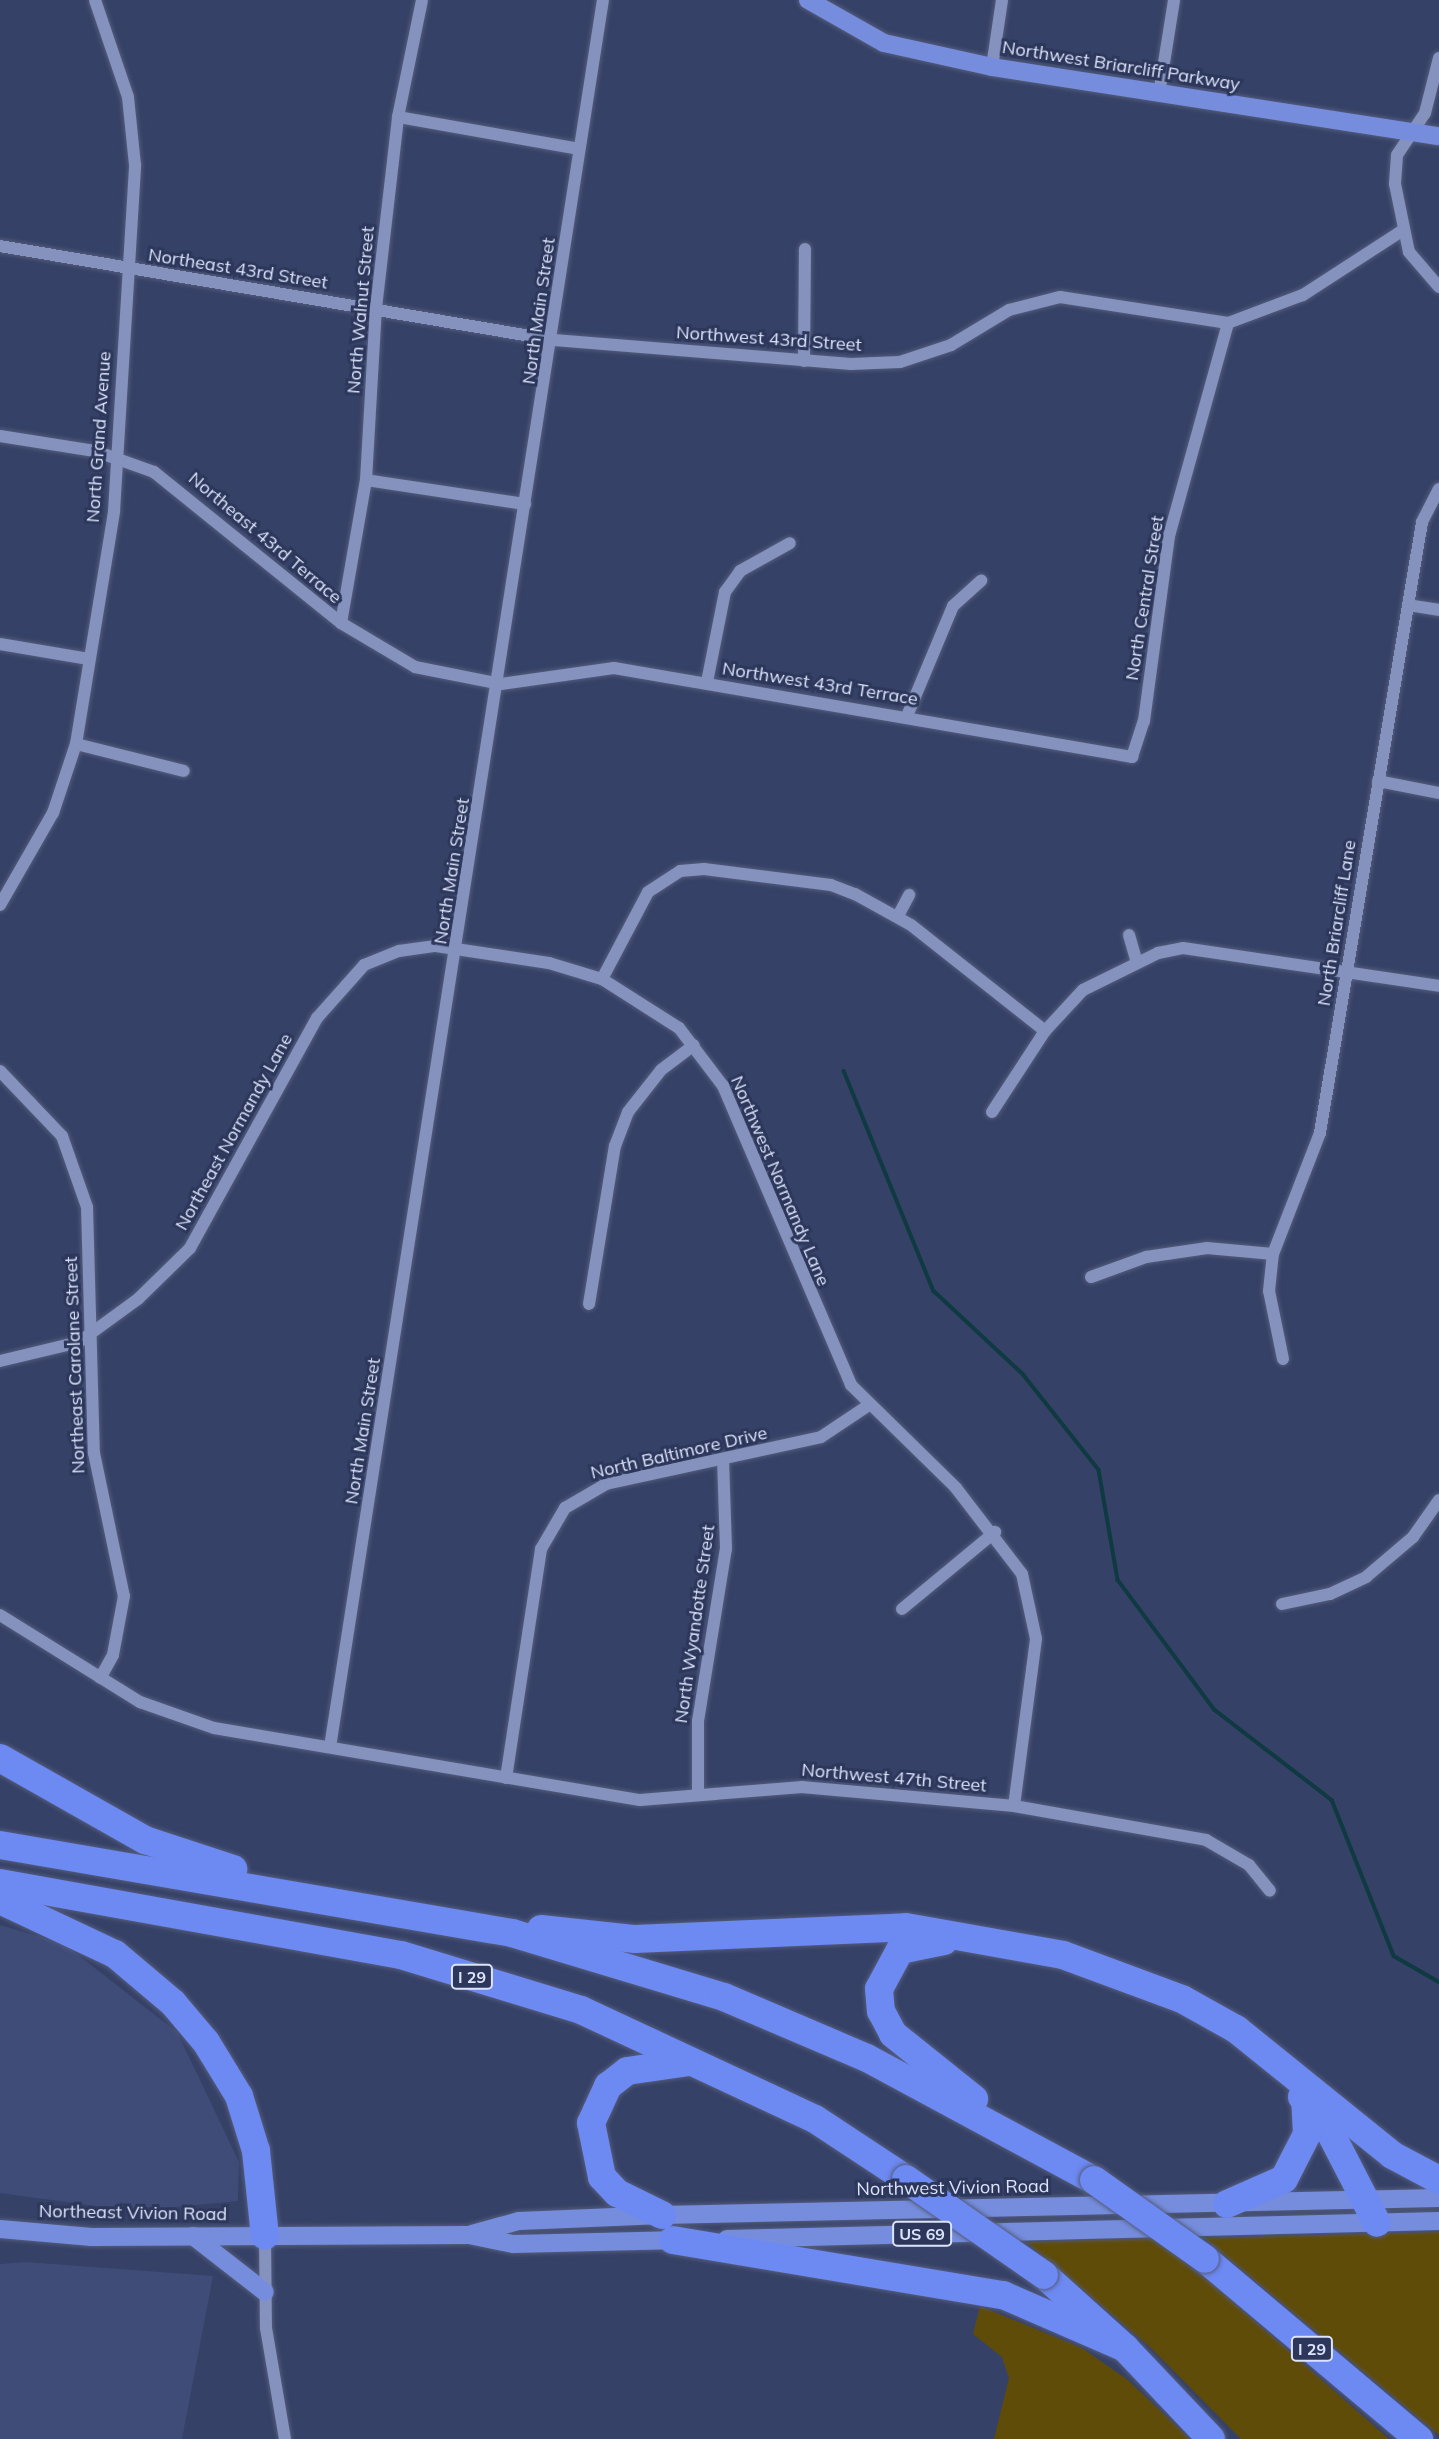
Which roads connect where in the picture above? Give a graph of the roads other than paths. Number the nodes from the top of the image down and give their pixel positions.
1 (95, 0) edge
2 (422, 0) edge
3 (603, 0) edge
4 (808, 0) edge
5 (1002, 0) edge
6 (1174, 0) edge
7 (1439, 58) edge
8 (992, 67) junction
9 (1159, 94) junction
10 (398, 117) junction
11 (1412, 133) junction
12 (1439, 136) edge
13 (579, 149) junction
14 (1404, 230) junction
15 (0, 246) edge
16 (805, 249) dead end
17 (127, 270) junction
18 (1439, 287) edge
19 (376, 308) junction
20 (1228, 323) junction
21 (554, 340) junction
22 (804, 362) junction
23 (0, 436) edge
24 (119, 457) junction
25 (366, 480) junction
26 (1439, 489) edge
27 (525, 504) junction
28 (790, 543) dead end
29 (981, 581) dead end
30 (1408, 605) junction
31 (1439, 610) edge
32 (341, 623) junction
33 (0, 644) edge
34 (89, 659) junction
35 (707, 682) junction
36 (500, 684) junction
37 (907, 716) junction
38 (76, 744) junction
39 (1132, 757) joint
40 (184, 771) dead end
41 (1378, 781) junction
42 (1439, 793) edge
43 (909, 895) dead end
44 (0, 905) edge
45 (898, 916) junction
46 (1129, 936) dead end
47 (457, 949) junction
48 (1136, 960) junction
49 (1347, 972) junction
50 (602, 979) junction
51 (1439, 986) edge
52 (1045, 1031) junction
53 (694, 1045) junction
54 (0, 1071) edge
55 (992, 1112) dead end
56 (1273, 1254) junction
57 (1091, 1277) dead end
58 (589, 1304) dead end
59 (91, 1309) junction
60 (111, 1321) junction
61 (92, 1334) junction
62 (75, 1343) junction
63 (93, 1354) junction
64 (1283, 1359) dead end
65 (0, 1361) edge
66 (866, 1407) junction
67 (723, 1459) junction
68 (1439, 1500) edge
69 (995, 1532) junction
70 (1282, 1604) dead end
71 (902, 1609) dead end
72 (0, 1615) edge
73 (100, 1678) junction
74 (330, 1747) junction
75 (0, 1758) edge
76 (506, 1778) junction
77 (698, 1794) junction
78 (1013, 1806) junction
79 (0, 1845) edge
80 (0, 1882) edge
81 (1270, 1891) dead end
82 (287, 1892) junction
83 (0, 1900) edge
84 (430, 1918) junction
85 (697, 2062) junction
86 (1305, 2101) junction
87 (1023, 2138) junction
88 (1439, 2180) edge
89 (1439, 2198) edge
90 (1227, 2204) junction
91 (1369, 2211) junction
92 (1439, 2221) edge
93 (668, 2228) junction
94 (0, 2229) edge
95 (469, 2235) junction
96 (193, 2236) junction
97 (265, 2236) junction
98 (265, 2292) junction
99 (1125, 2348) junction
100 (285, 2439) edge
101 (1211, 2439) edge
102 (1419, 2439) edge

1 - 17 street, North Grand Avenue
2 - 10 street, North Walnut Street
3 - 13 street, North Main Street
4 - 8 main road, Northwest Briarcliff Parkway
5 - 8 street
6 - 9 street
7 - 11 street
8 - 9 main road, Northwest Briarcliff Parkway
9 - 11 main road, Northwest Briarcliff Parkway
10 - 13 street
10 - 19 street, North Walnut Street
11 - 12 main road, Northwest Briarcliff Parkway
11 - 14 street
13 - 21 street, North Main Street
14 - 18 street
14 - 20 street, Northwest 43rd Street
15 - 17 street, Northeast 43rd Street
16 - 22 street
17 - 19 street, Northeast 43rd Street
17 - 24 street, North Grand Avenue
19 - 21 street, Northeast 43rd Street
19 - 25 street, North Walnut Street
20 - 22 street, Northwest 43rd Street
20 - 39 street, North Central Street
21 - 22 street, Northwest 43rd Street
21 - 27 street, North Main Street
23 - 24 street, Northeast 43rd Terrace
24 - 32 street, Northeast 43rd Terrace
24 - 34 street, North Grand Avenue
25 - 27 street
25 - 32 street, North Walnut Street
26 - 30 street, North Briarcliff Lane
27 - 36 street, North Main Street
28 - 35 street
29 - 37 street
30 - 31 street
30 - 41 street, North Briarcliff Lane
32 - 36 street, Northeast 43rd Terrace
33 - 34 street
34 - 38 street, North Grand Avenue
35 - 36 street, Northwest 43rd Terrace
35 - 37 street, Northwest 43rd Terrace
36 - 47 street, North Main Street
37 - 39 street, Northwest 43rd Terrace
38 - 40 street
38 - 44 street, North Grand Avenue
41 - 42 street
41 - 49 street, North Briarcliff Lane
43 - 45 street
45 - 50 street
45 - 52 street
46 - 48 street
47 - 50 street, Northwest Normandy Lane
47 - 60 street, Northeast Normandy Lane
47 - 74 street, North Main Street
48 - 49 street
48 - 52 street
49 - 51 street
49 - 56 street, North Briarcliff Lane
50 - 53 street, Northwest Normandy Lane
52 - 55 street
53 - 58 street
53 - 66 street, Northwest Normandy Lane
54 - 59 street, Northeast Carolane Street
56 - 57 street
56 - 64 street, North Briarcliff Lane
59 - 60 street
59 - 61 street, Northeast Carolane Street
60 - 61 street, Northeast Normandy Lane
61 - 62 street, Northeast Normandy Lane
61 - 63 street, Northeast Carolane Street
62 - 63 street
62 - 65 street, Northeast Normandy Lane
63 - 73 street, Northeast Carolane Street
66 - 67 street, North Baltimore Drive
66 - 69 street, Northwest Normandy Lane
67 - 76 street, North Baltimore Drive
67 - 77 street, North Wyandotte Street
68 - 70 street
69 - 71 street
69 - 78 street, Northwest Normandy Lane
72 - 73 street, Northwest 47th Street
73 - 74 street, Northwest 47th Street
74 - 76 street, Northwest 47th Street
75 - 82 highway
76 - 77 street, Northwest 47th Street
77 - 78 street, Northwest 47th Street
78 - 81 street, Northwest 47th Street
79 - 82 highway, I 29
80 - 85 highway, I 29
82 - 84 highway, I 29
83 - 97 highway
84 - 87 highway, I 29
84 - 88 highway
85 - 93 highway
85 - 99 highway, I 29, bridge
86 - 87 highway
86 - 90 highway
86 - 91 highway
87 - 102 highway, I 29, bridge
89 - 91 main road, Northwest Vivion Road / US 69
90 - 91 main road, Northwest Vivion Road / US 69
90 - 93 main road, Northwest Vivion Road / US 69
91 - 92 main road, Northwest Vivion Road / US 69
91 - 93 main road, Northwest Vivion Road / US 69
93 - 95 main road, Northwest Vivion Road / US 69
93 - 95 main road, Northwest Vivion Road / US 69
93 - 99 highway
94 - 96 main road, Northeast Vivion Road / US 69
95 - 97 main road, Northwest Vivion Road / US 69
96 - 97 main road, Northeast Vivion Road / US 69
96 - 98 main road
97 - 98 street
98 - 100 street
99 - 101 highway, I 29

